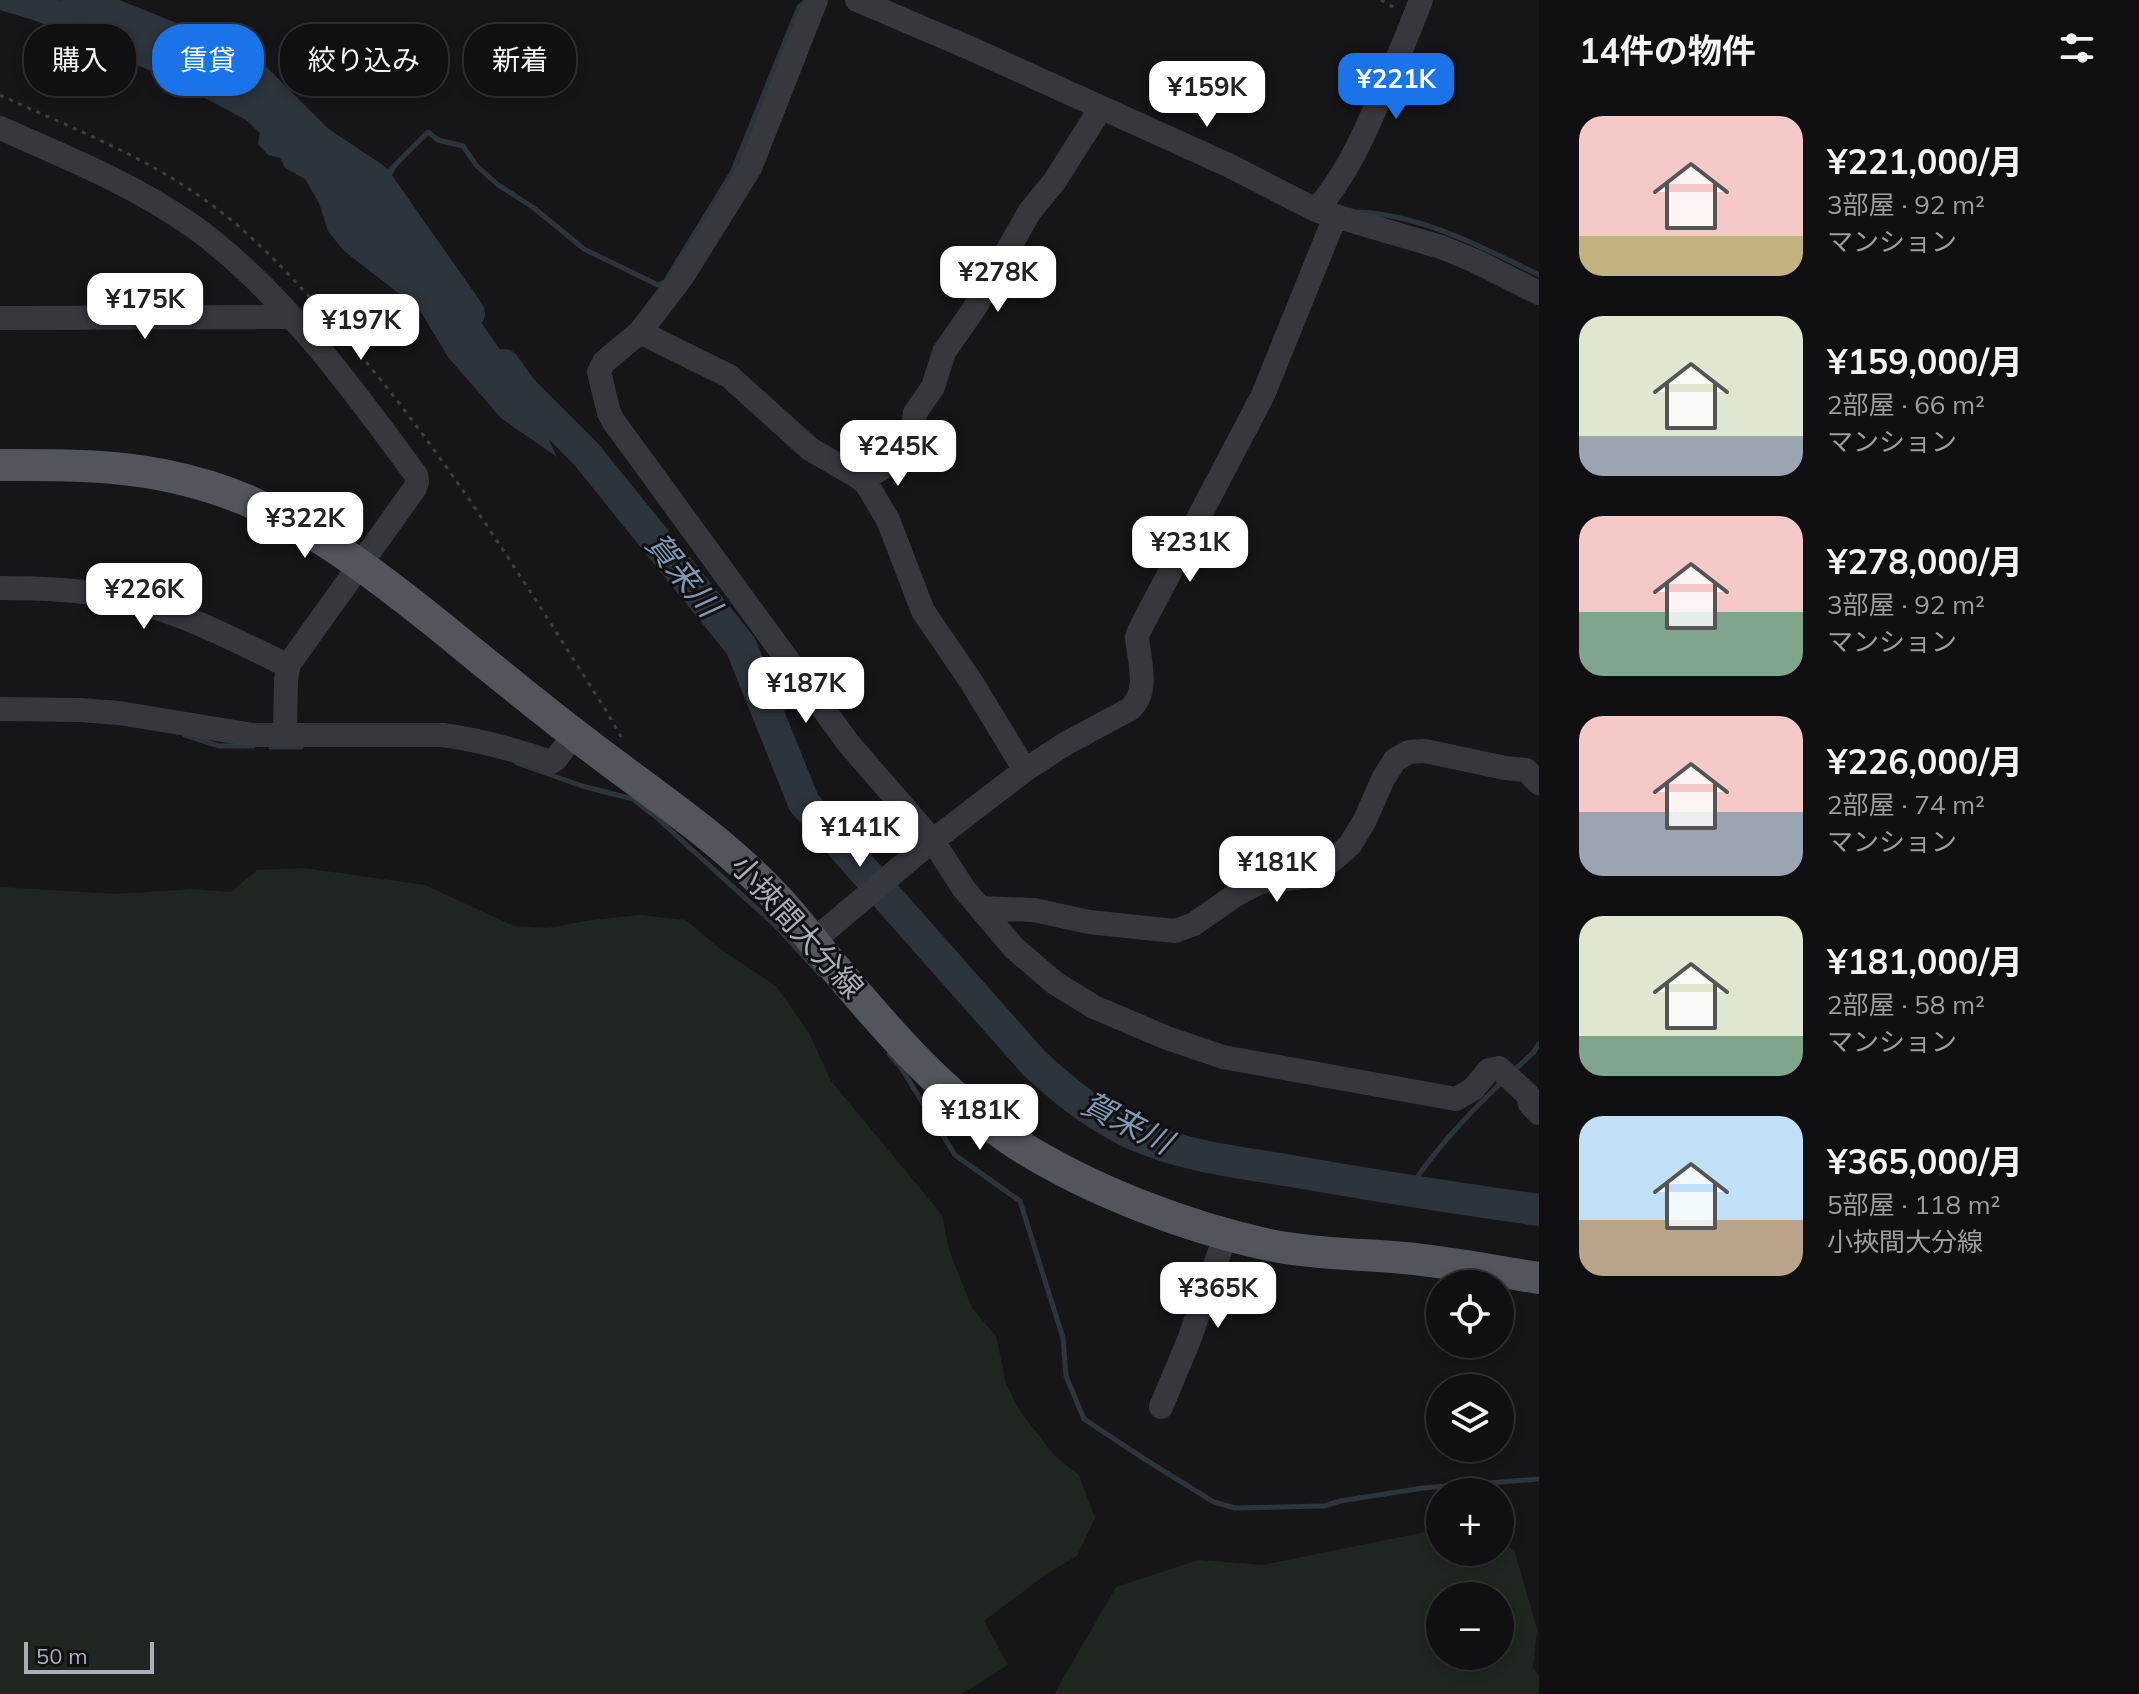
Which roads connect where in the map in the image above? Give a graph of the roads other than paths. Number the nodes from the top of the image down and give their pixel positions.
1 (816, 0) edge
2 (857, 0) edge
3 (1421, 0) edge
4 (1101, 108) junction
5 (0, 128) edge
6 (1325, 213) junction
7 (1539, 293) edge
8 (290, 317) junction
9 (0, 318) edge
10 (640, 332) junction
11 (0, 465) edge
12 (862, 480) junction
13 (360, 565) junction
14 (0, 588) edge
15 (288, 666) junction
16 (0, 709) edge
17 (574, 734) junction
18 (285, 735) junction
19 (1025, 770) junction
20 (1539, 783) edge
21 (927, 845) junction
22 (980, 908) junction
23 (821, 934) junction
24 (1535, 1096) edge
25 (1226, 1234) junction
26 (1539, 1278) edge
27 (1161, 1407) dead end

1 - 10 street
2 - 4 street
3 - 6 street
4 - 6 street
4 - 12 street
5 - 8 street
6 - 7 street
6 - 19 street
8 - 9 street
8 - 13 street
10 - 12 street
10 - 21 street
11 - 13 main road, 小挾間大分線
12 - 19 street
13 - 15 street
13 - 17 main road, 小挾間大分線
14 - 15 street
15 - 18 street
16 - 18 street
17 - 18 street
17 - 23 main road, 小挾間大分線
19 - 21 street
20 - 22 street
21 - 22 street
21 - 23 street
22 - 24 street
23 - 25 main road, 小挾間大分線
25 - 26 main road, 小挾間大分線
25 - 27 street

